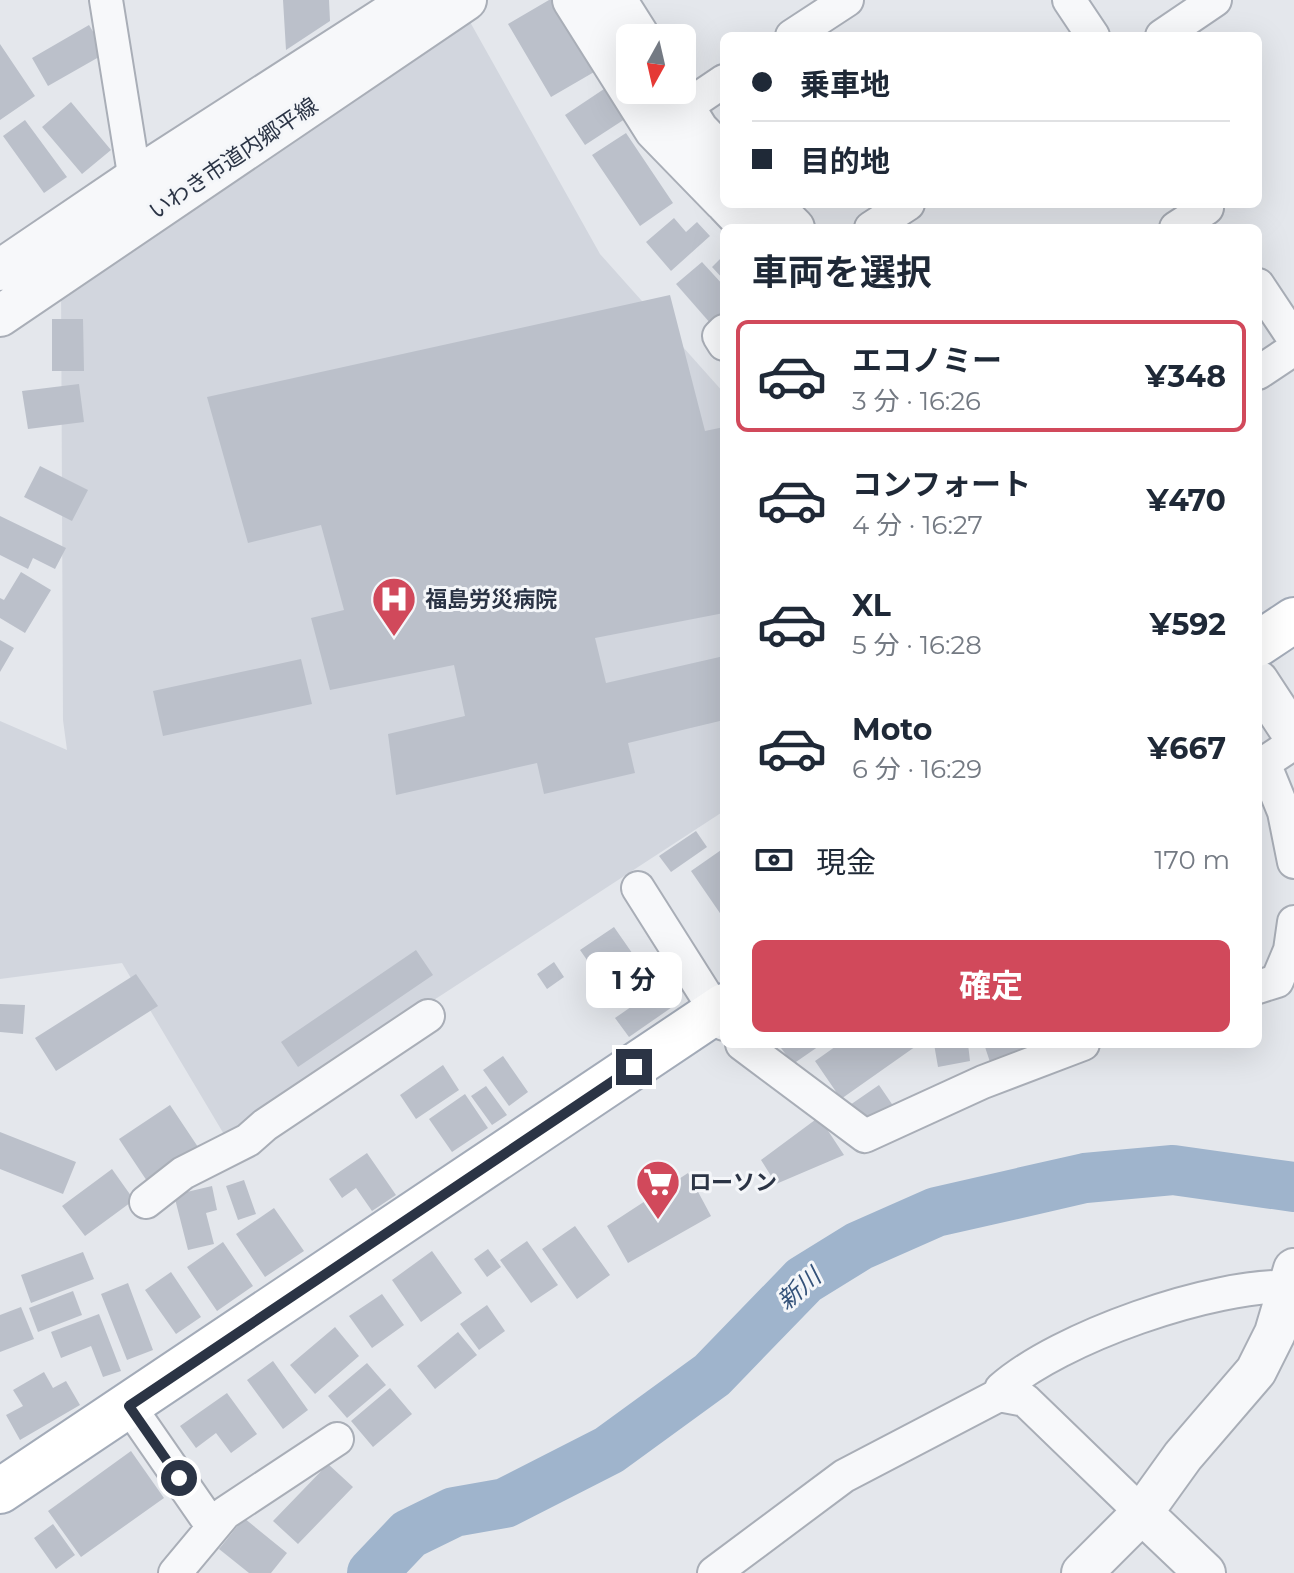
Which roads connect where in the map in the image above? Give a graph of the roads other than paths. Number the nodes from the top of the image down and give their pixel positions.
1 (106, 0) edge
2 (412, 0) edge
3 (466, 0) edge
4 (573, 0) edge
5 (616, 0) edge
6 (847, 0) edge
7 (1069, 0) edge
8 (1215, 0) edge
9 (631, 24) edge
10 (798, 32) edge
11 (1090, 32) edge
12 (1168, 32) edge
13 (720, 83) edge
14 (696, 92) edge
15 (681, 104) edge
16 (720, 153) edge
17 (137, 177) junction
18 (720, 198) edge
19 (730, 208) edge
20 (774, 208) edge
21 (902, 208) edge
22 (1211, 213) edge
23 (140, 222) junction
24 (746, 224) edge
25 (790, 224) edge
26 (877, 224) edge
27 (1185, 224) edge
28 (0, 270) edge
29 (1262, 291) edge
30 (0, 316) edge
31 (1294, 339) edge
32 (1294, 349) edge
33 (1262, 370) edge
34 (1294, 620) edge
35 (1262, 641) edge
36 (1262, 687) edge
37 (1294, 736) edge
38 (1294, 743) edge
39 (1294, 862) edge
40 (638, 888) dead end
41 (1294, 922) edge
42 (1262, 986) edge
43 (720, 1013) edge
44 (428, 1016) dead end
45 (720, 1026) edge
46 (758, 1048) edge
47 (1072, 1048) edge
48 (146, 1202) dead end
49 (1291, 1289) edge
50 (999, 1395) junction
51 (129, 1406) junction
52 (337, 1439) dead end
53 (0, 1491) edge
54 (1142, 1513) junction
55 (212, 1526) junction
56 (175, 1573) edge
57 (714, 1573) edge
58 (1082, 1573) edge
59 (1205, 1573) edge

1 - 17 street
2 - 17 street, いわき市道内郷平線
3 - 23 street, いわき市道内郷平線
4 - 18 street
5 - 9 street
6 - 10 street
7 - 11 street
8 - 12 street
13 - 14 street
15 - 16 street
17 - 23 street
17 - 28 street, いわき市道内郷平線
19 - 24 street
20 - 25 street
21 - 26 street
22 - 27 street
23 - 30 street, いわき市道内郷平線
29 - 31 street
32 - 33 street
34 - 35 main road
36 - 37 street
38 - 39 street
40 - 43 street
41 - 42 street
44 - 48 street
45 - 51 main road
46 - 47 street
49 - 50 street
49 - 54 street
50 - 54 street
50 - 57 street
51 - 53 main road
51 - 55 street
52 - 55 street
54 - 58 street
54 - 59 street
55 - 56 street

